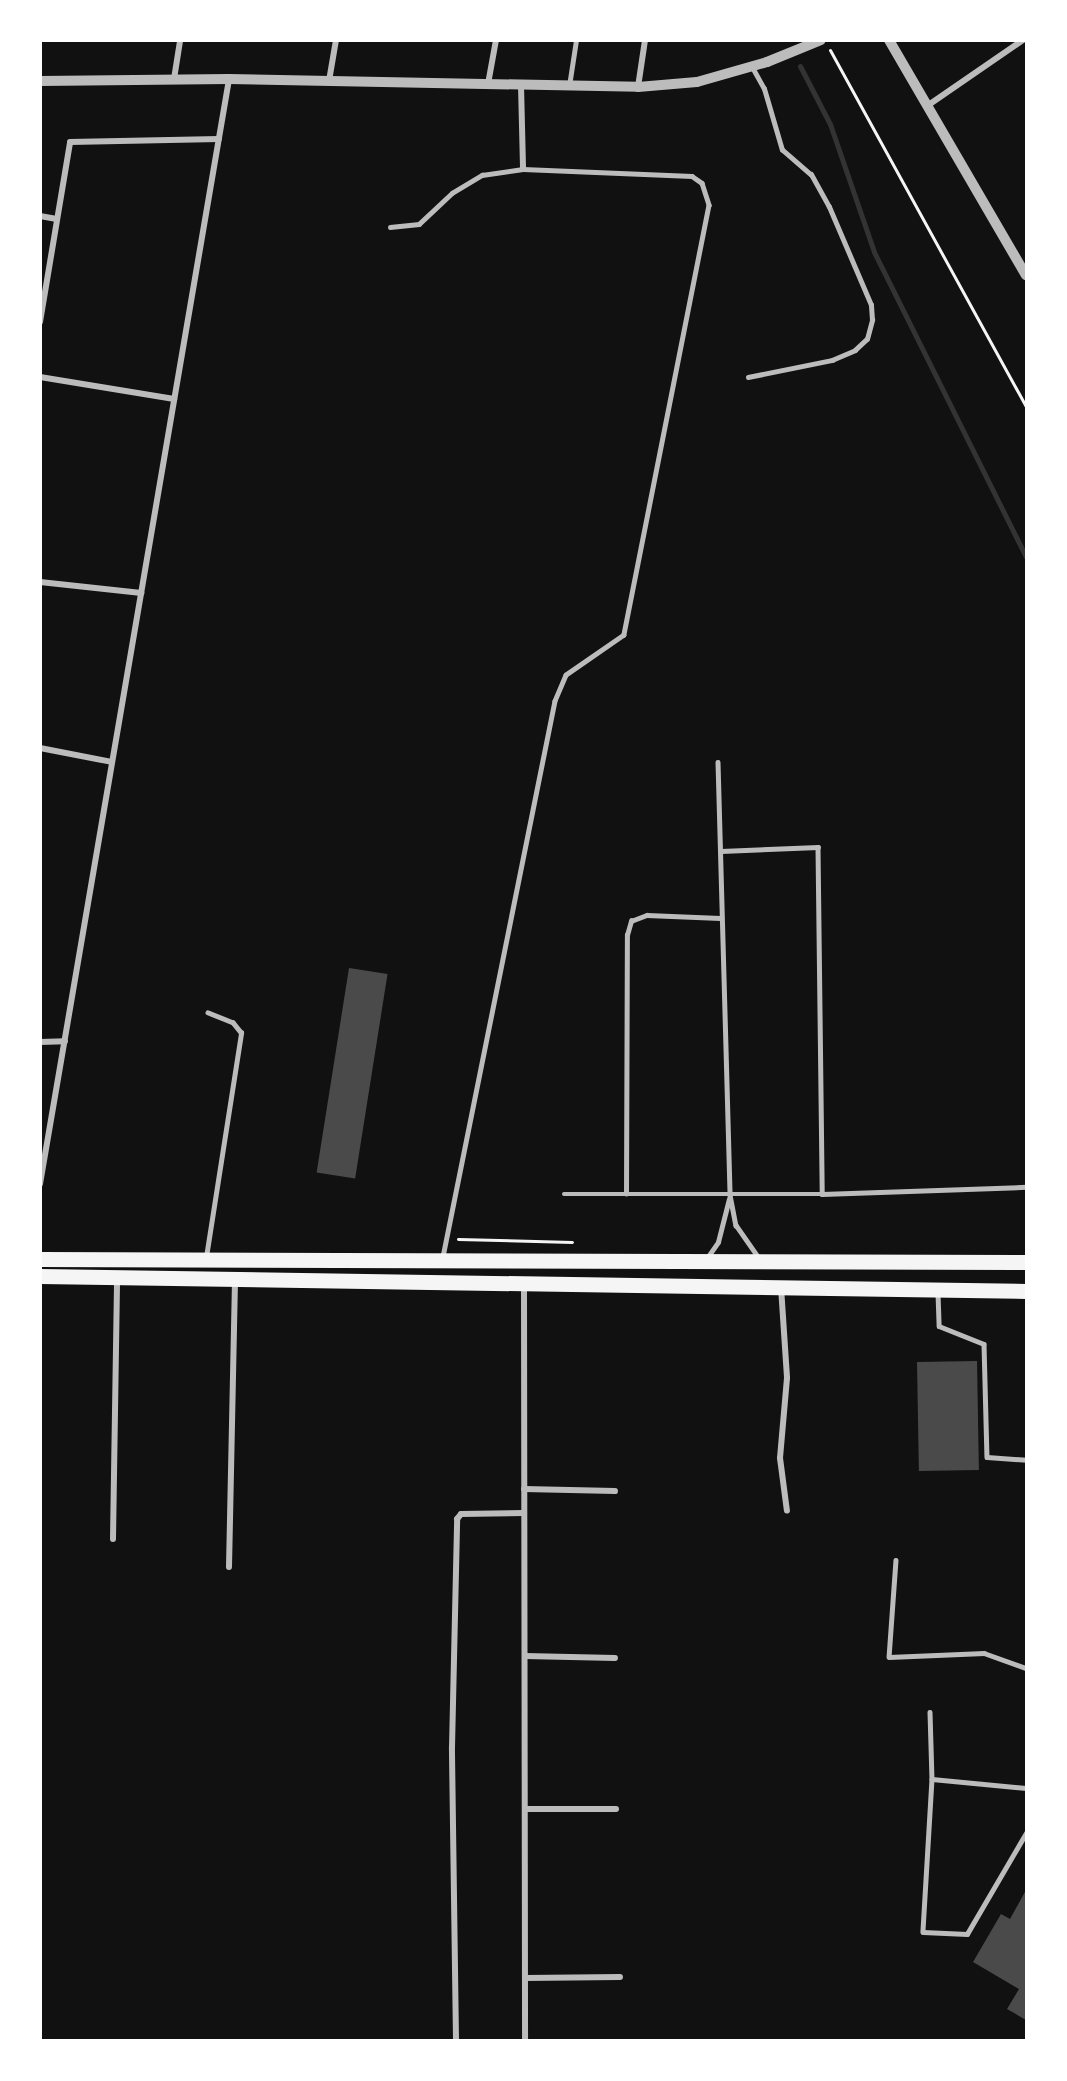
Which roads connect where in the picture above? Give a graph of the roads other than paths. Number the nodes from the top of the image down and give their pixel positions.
1 (180, 40) edge
2 (336, 40) edge
3 (496, 40) edge
4 (576, 40) edge
5 (645, 40) edge
6 (823, 40) edge
7 (889, 40) edge
8 (1023, 40) edge
9 (752, 67) junction
10 (174, 80) junction
11 (229, 80) junction
12 (40, 81) edge
13 (329, 81) junction
14 (488, 84) junction
15 (521, 85) junction
16 (568, 86) junction
17 (638, 87) junction
18 (927, 106) junction
19 (219, 139) junction
20 (523, 169) junction
21 (40, 216) edge
22 (57, 219) junction
23 (390, 227) dead end
24 (1026, 275) edge
25 (40, 322) edge
26 (40, 377) edge
27 (748, 377) dead end
28 (174, 399) junction
29 (40, 582) edge
30 (141, 593) junction
31 (40, 748) edge
32 (112, 762) junction
33 (718, 762) dead end
34 (721, 851) junction
35 (720, 918) junction
36 (208, 1013) dead end
37 (65, 1041) junction
38 (40, 1042) edge
39 (40, 1184) edge
40 (1026, 1187) edge
41 (564, 1194) dead end
42 (626, 1194) junction
43 (822, 1194) junction
44 (730, 1195) junction
45 (40, 1259) edge
46 (206, 1259) junction
47 (442, 1259) junction
48 (706, 1260) junction
49 (760, 1260) junction
50 (1026, 1262) edge
51 (40, 1276) edge
52 (117, 1276) junction
53 (235, 1277) junction
54 (524, 1281) junction
55 (781, 1287) junction
56 (938, 1290) junction
57 (1026, 1291) edge
58 (1026, 1460) edge
59 (524, 1489) junction
60 (615, 1491) dead end
61 (787, 1511) dead end
62 (525, 1513) junction
63 (113, 1539) dead end
64 (896, 1560) dead end
65 (229, 1567) dead end
66 (525, 1656) junction
67 (615, 1658) dead end
68 (1026, 1668) edge
69 (930, 1712) dead end
70 (932, 1779) junction
71 (1026, 1788) edge
72 (525, 1809) junction
73 (616, 1809) dead end
74 (1026, 1833) edge
75 (525, 1977) junction
76 (620, 1977) dead end
77 (456, 2040) edge
78 (525, 2040) edge

1 - 10 street
2 - 13 street
3 - 14 street
4 - 16 lane
5 - 17 street
6 - 9 street
7 - 18 street
8 - 18 street
9 - 17 street
9 - 27 lane
10 - 11 street
10 - 12 street
11 - 13 street
11 - 19 street
13 - 14 street
14 - 15 street
15 - 16 street
15 - 20 street
16 - 17 street
18 - 24 street
19 - 22 street
19 - 28 street
20 - 23 lane
20 - 47 lane
21 - 22 street
22 - 25 street
26 - 28 street
28 - 30 street
29 - 30 street
30 - 32 street
31 - 32 street
32 - 37 street
33 - 34 lane
34 - 35 lane
34 - 43 lane
35 - 42 lane
35 - 44 lane
36 - 46 lane
37 - 38 street
37 - 39 street
40 - 43 lane
41 - 42 lane
42 - 44 lane
43 - 44 lane
44 - 48 lane
44 - 49 lane
45 - 46 main road
46 - 47 main road
47 - 48 main road
48 - 49 main road
49 - 50 main road
51 - 52 main road
52 - 53 main road
52 - 63 street
53 - 54 main road
53 - 65 street
54 - 55 main road
54 - 59 street
55 - 56 main road
55 - 61 street
56 - 57 main road
56 - 58 lane
59 - 60 street
59 - 62 street
62 - 66 street
62 - 77 street
64 - 68 lane
66 - 67 street
66 - 72 street
69 - 70 lane
70 - 71 lane
70 - 74 lane
72 - 73 street
72 - 75 street
75 - 76 street
75 - 78 street

